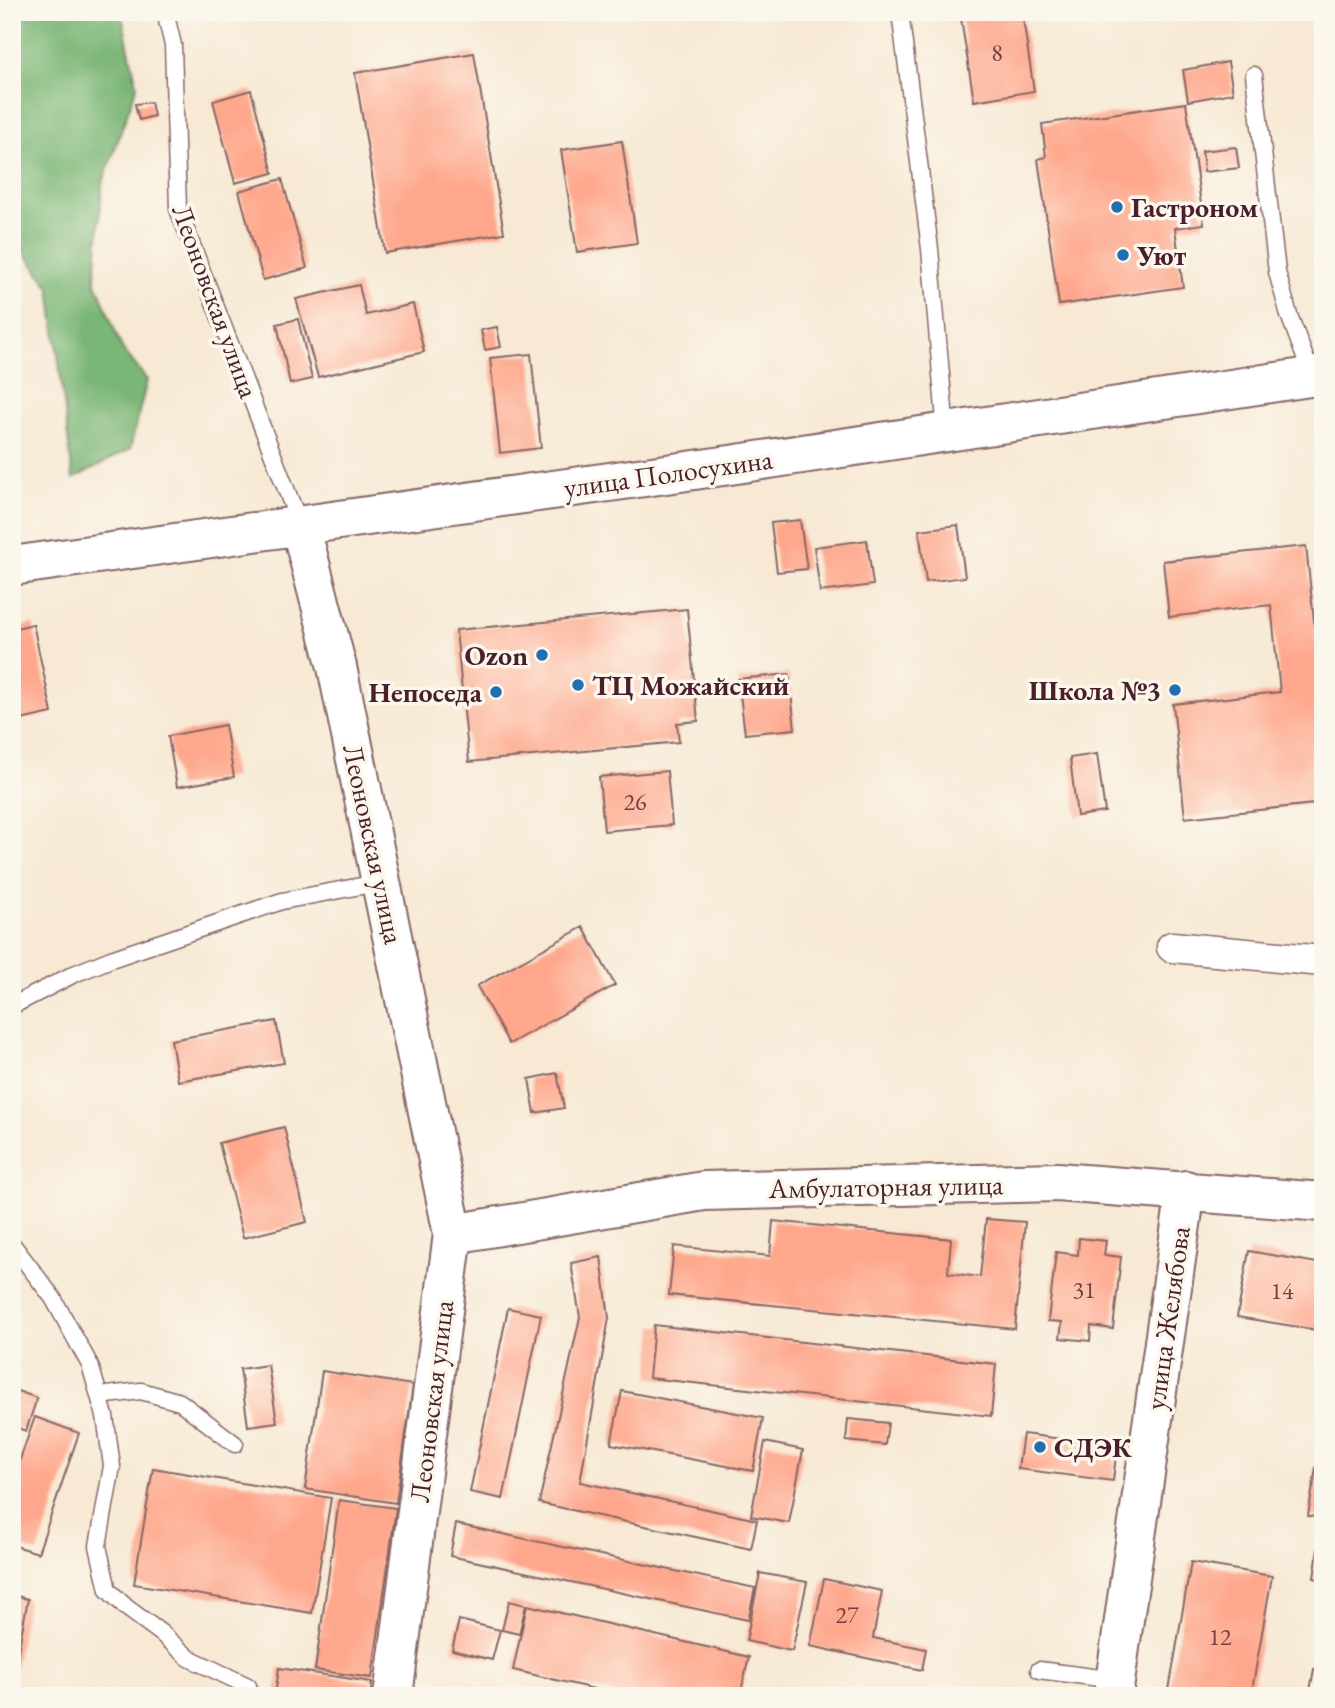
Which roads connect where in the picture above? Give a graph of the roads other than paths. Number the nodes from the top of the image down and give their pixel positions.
1 (164, 12) edge
2 (900, 12) edge
3 (1254, 75) dead end
4 (1318, 375) edge
5 (946, 432) junction
6 (300, 525) junction
7 (12, 566) edge
8 (382, 882) junction
9 (1172, 947) dead end
10 (1323, 961) edge
11 (12, 1006) edge
12 (1186, 1190) junction
13 (1323, 1202) edge
14 (453, 1234) junction
15 (12, 1244) edge
16 (99, 1396) junction
17 (234, 1444) dead end
18 (1039, 1670) dead end
19 (248, 1686) dead end
20 (1114, 1688) edge
21 (393, 1696) edge

1 - 6 lane, Леоновская улица
2 - 5 lane
3 - 4 lane
4 - 5 street, улица Полосухина
5 - 6 street, улица Полосухина
6 - 7 street, улица Полосухина
6 - 8 street, Леоновская улица
8 - 11 lane
8 - 14 street, Леоновская улица
9 - 10 street
12 - 13 street, Амбулаторная улица
12 - 14 street, Амбулаторная улица
12 - 20 street, улица Желябова
14 - 21 street, Леоновская улица
15 - 16 lane
16 - 17 lane
16 - 19 lane
18 - 20 lane

